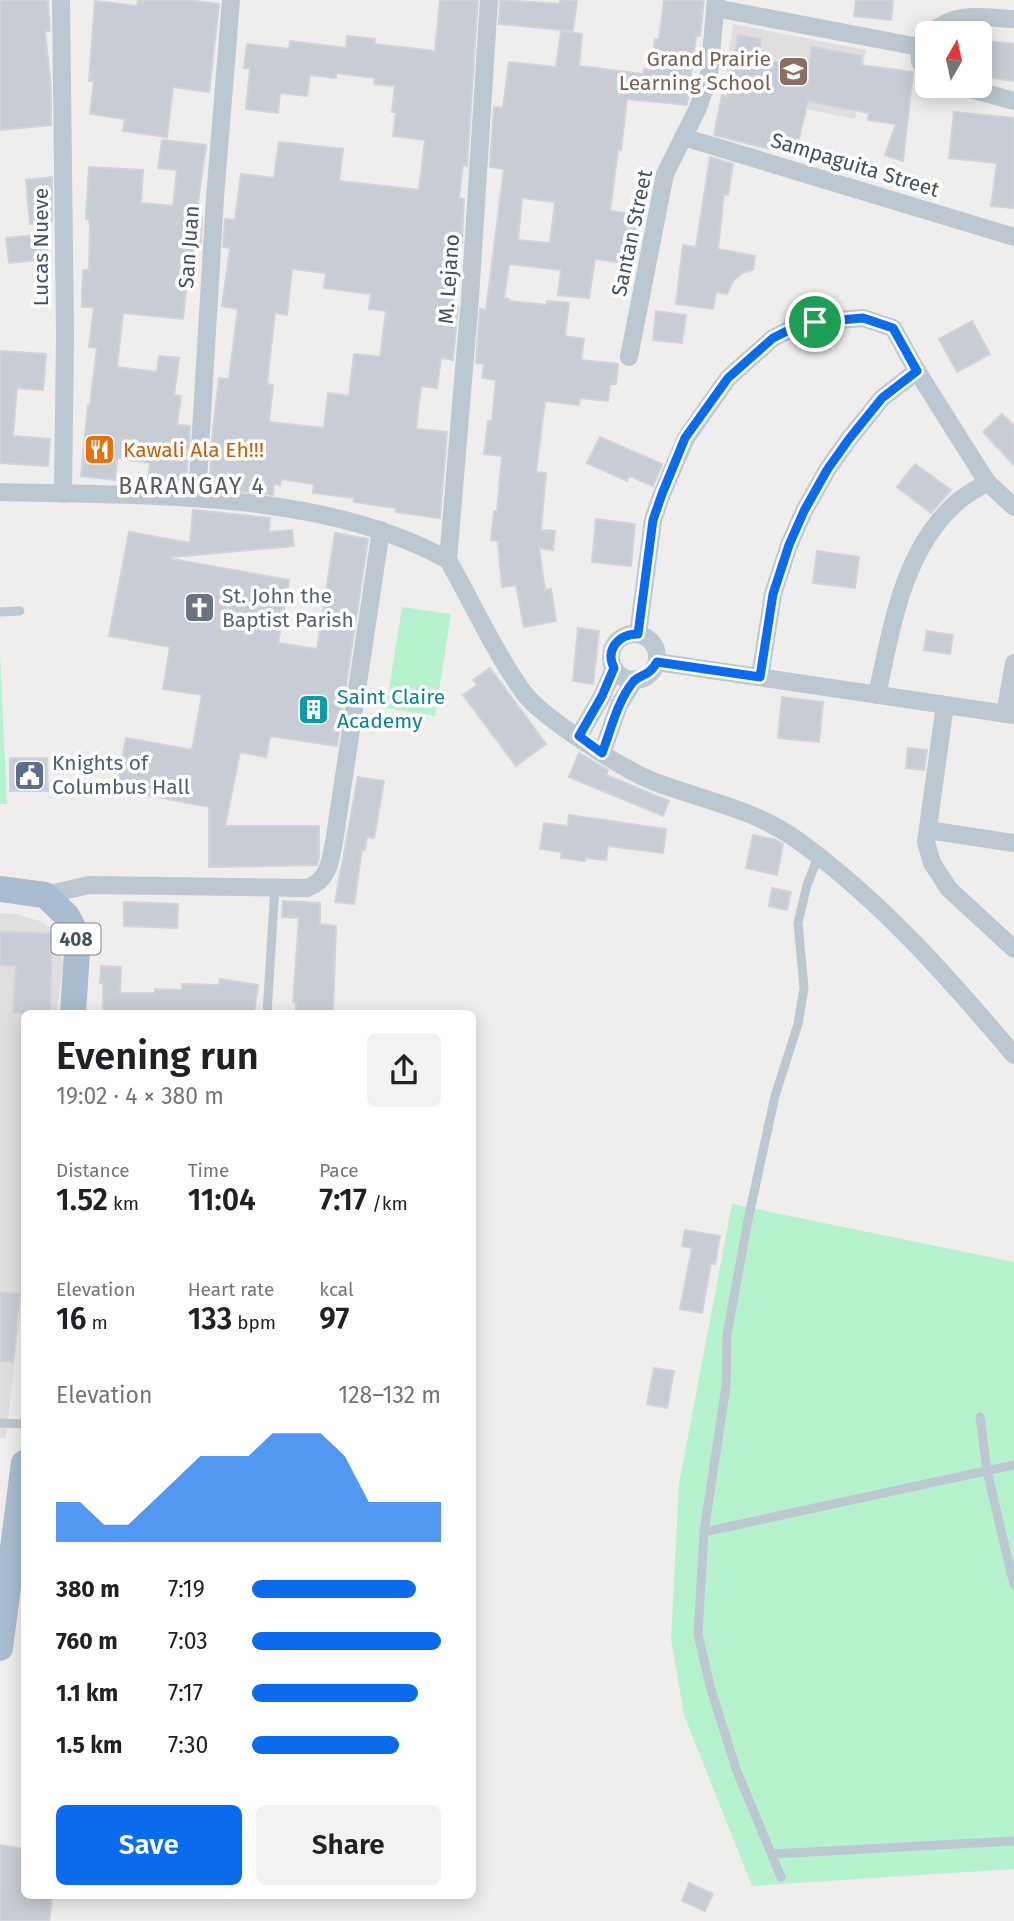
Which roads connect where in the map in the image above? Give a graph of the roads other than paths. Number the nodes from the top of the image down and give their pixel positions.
1 (61, 0) edge
2 (231, 0) edge
3 (489, 0) edge
4 (715, 4) edge
5 (1014, 19) edge
6 (949, 21) edge
7 (915, 41) edge
8 (992, 95) edge
9 (1014, 101) edge
10 (683, 137) junction
11 (1014, 237) edge
12 (629, 357) dead end
13 (917, 371) junction
14 (988, 482) junction
15 (0, 492) edge
16 (63, 494) junction
17 (197, 497) junction
18 (1014, 507) edge
19 (381, 530) junction
20 (447, 560) junction
21 (20, 611) dead end
22 (0, 612) edge
23 (638, 634) junction
24 (657, 662) junction
25 (1014, 663) edge
26 (614, 668) junction
27 (760, 677) junction
28 (635, 679) junction
29 (877, 695) junction
30 (945, 705) junction
31 (1009, 715) edge
32 (579, 736) junction
33 (602, 753) junction
34 (928, 830) junction
35 (1014, 843) edge
36 (818, 857) junction
37 (275, 887) junction
38 (0, 889) edge
39 (45, 895) junction
40 (1014, 949) edge
41 (73, 1010) edge
42 (267, 1010) edge
43 (1014, 1055) edge
44 (981, 1417) dead end
45 (0, 1423) edge
46 (21, 1424) edge
47 (1014, 1465) edge
48 (988, 1471) junction
49 (21, 1486) edge
50 (704, 1532) junction
51 (1014, 1585) edge
52 (0, 1648) edge
53 (1014, 1841) edge
54 (772, 1854) junction
55 (781, 1877) dead end

1 - 16 street, Lucas Nueve
2 - 17 street, San Juan
3 - 20 street, M. Lejano
4 - 7 street
4 - 10 street, Santan Street
5 - 6 street
8 - 9 street
10 - 11 street, Sampaguita Street
10 - 12 street, Santan Street
13 - 14 street
13 - 23 street
13 - 27 street
14 - 18 street
14 - 29 street
15 - 16 street
16 - 17 street
17 - 19 street
19 - 20 street
19 - 37 street
20 - 32 street
21 - 22 lane
23 - 24 street
23 - 26 street
24 - 27 street
24 - 28 street
25 - 31 street
26 - 28 street
26 - 32 street
27 - 29 street
28 - 33 street
29 - 30 street
30 - 31 street
30 - 34 street
32 - 33 street
33 - 36 street
34 - 35 street
34 - 40 street
36 - 43 street
36 - 50 lane
37 - 39 street
37 - 42 lane
38 - 39 main road, 408
39 - 41 main road, 408
44 - 48 lane
45 - 46 lane
47 - 48 lane
48 - 50 lane
48 - 51 lane
49 - 52 main road
50 - 54 lane
53 - 54 lane
54 - 55 lane

